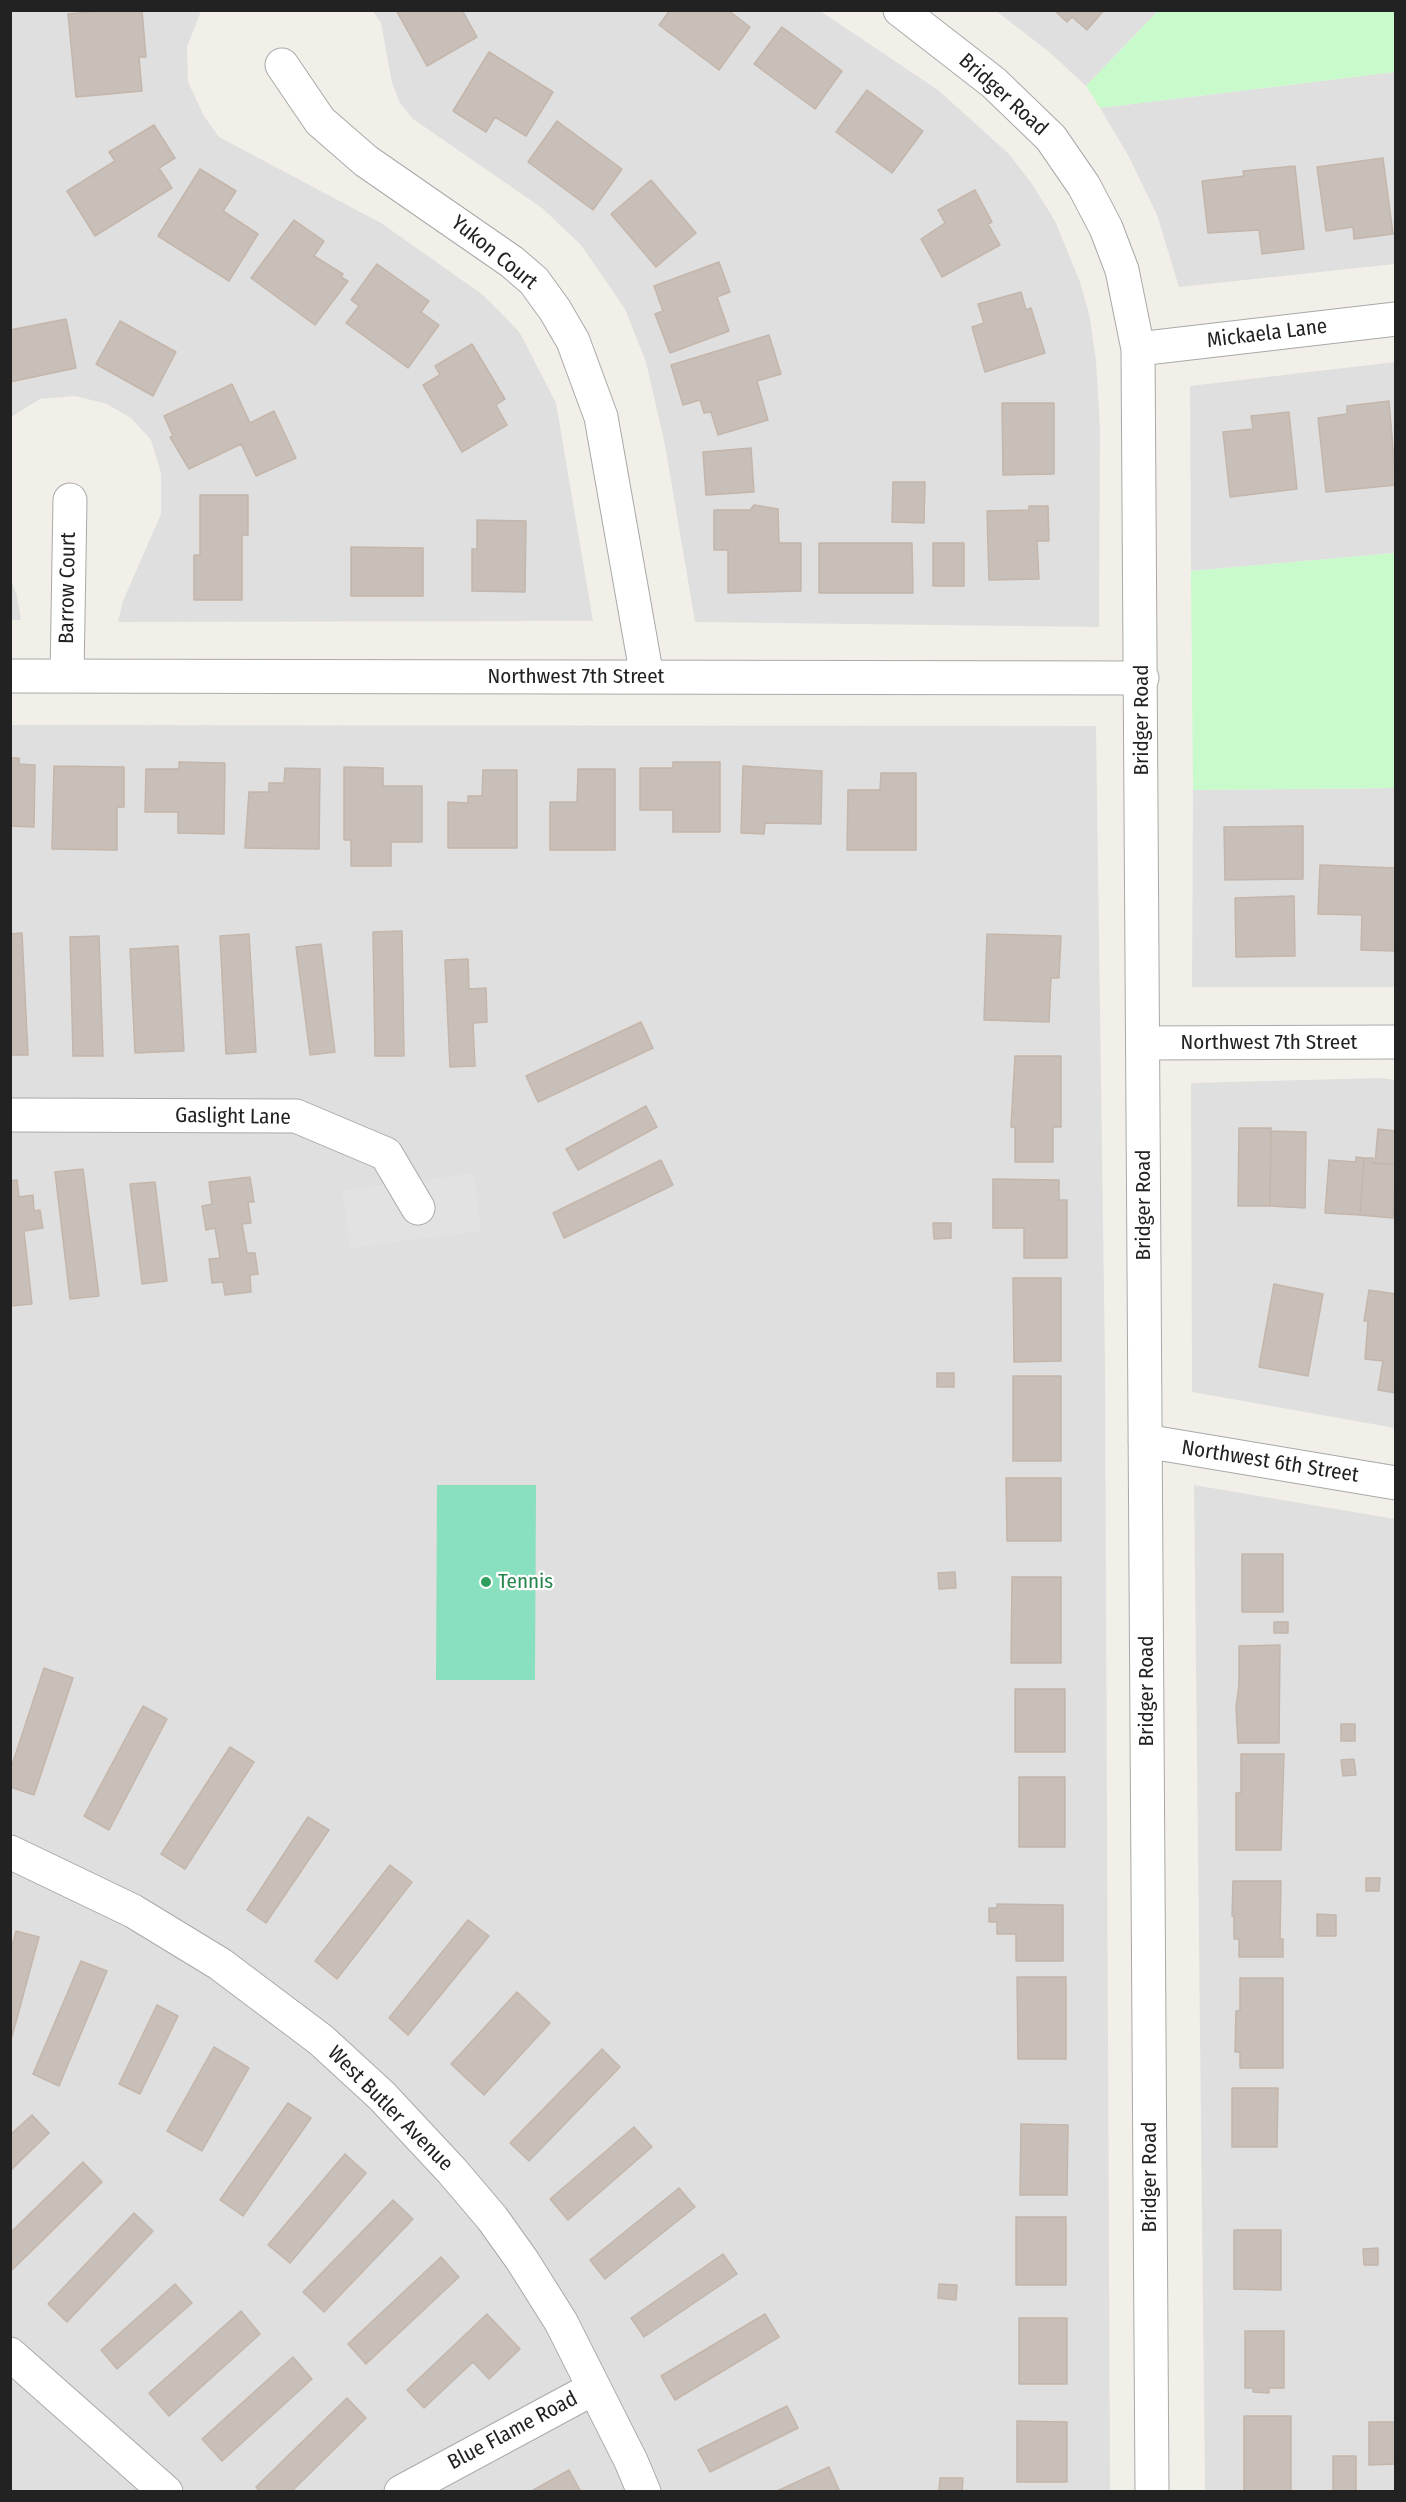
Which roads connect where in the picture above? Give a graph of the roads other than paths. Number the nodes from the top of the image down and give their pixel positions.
1 (900, 10) edge
2 (282, 65) dead end
3 (1395, 319) edge
4 (1138, 349) junction
5 (70, 500) dead end
6 (10, 676) edge
7 (67, 676) junction
8 (647, 677) junction
9 (1142, 678) junction
10 (1395, 1042) edge
11 (1143, 1043) junction
12 (10, 1115) edge
13 (418, 1208) dead end
14 (1145, 1441) junction
15 (1395, 1483) edge
16 (10, 1852) edge
17 (10, 2354) edge
18 (594, 2388) junction
19 (166, 2492) edge
20 (401, 2492) edge
21 (644, 2492) edge
22 (1152, 2492) edge

1 - 4 street, Bridger Road
2 - 8 street, Yukon Court
3 - 4 street, Mickaela Lane
4 - 9 street, Bridger Road
5 - 7 street, Barrow Court
6 - 7 street, Northwest 7th Street
7 - 8 street, Northwest 7th Street
8 - 9 street, Northwest 7th Street
9 - 11 street, Bridger Road
10 - 11 street, Northwest 7th Street
11 - 14 street, Bridger Road
12 - 13 street, Gaslight Lane
14 - 15 street, Northwest 6th Street
14 - 22 street, Bridger Road
16 - 18 street, West Butler Avenue
17 - 19 street
18 - 20 street, Blue Flame Road
18 - 21 street, West Butler Avenue

